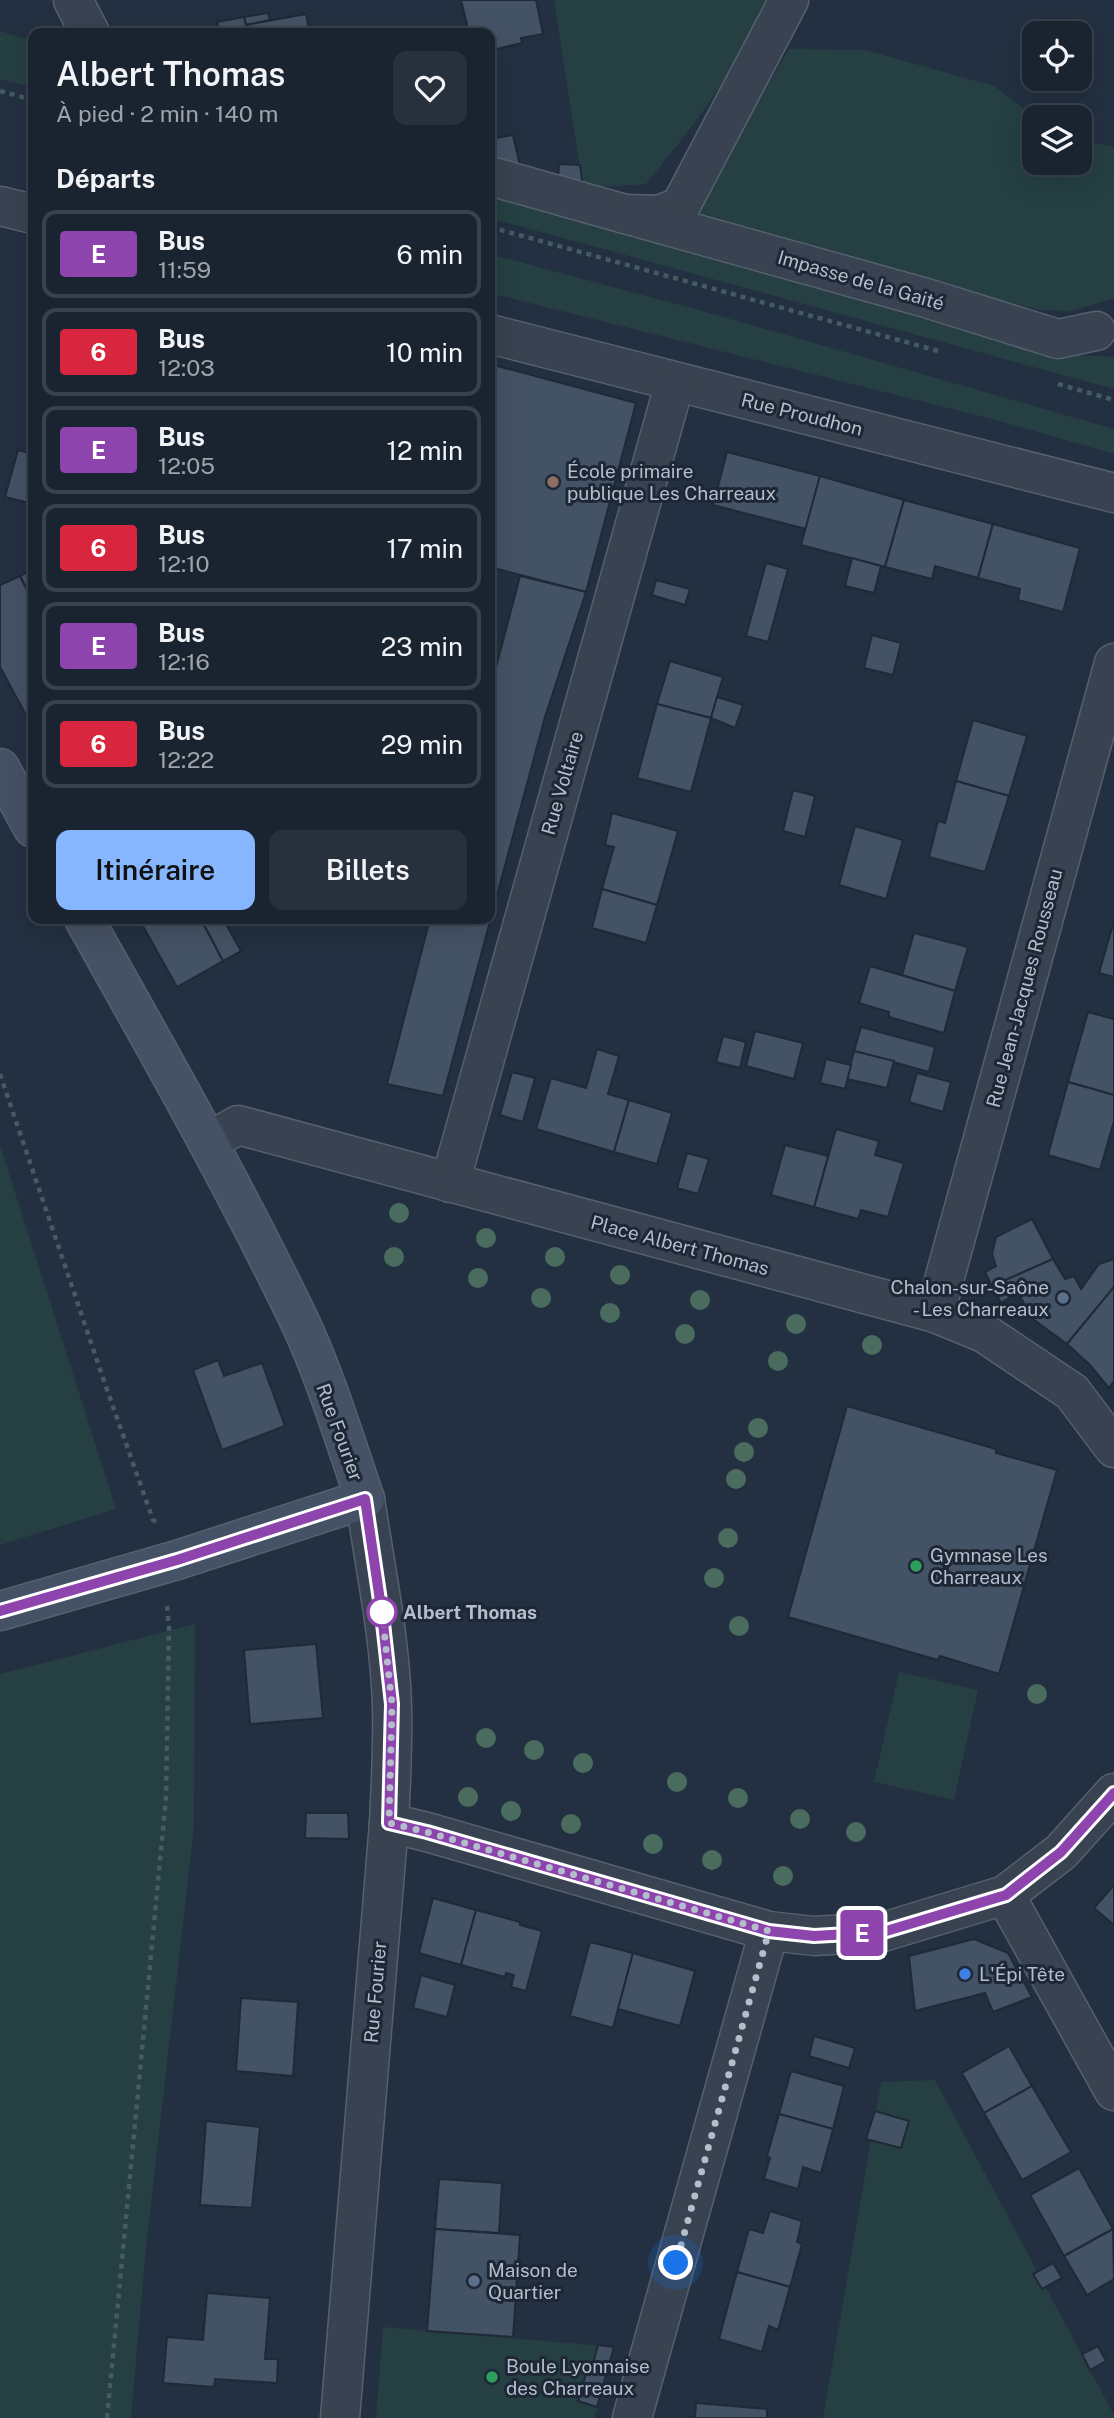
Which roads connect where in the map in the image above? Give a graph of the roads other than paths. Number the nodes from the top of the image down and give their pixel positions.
1 (73, 0) edge
2 (789, 0) edge
3 (87, 28) edge
4 (495, 177) edge
5 (0, 205) edge
6 (28, 213) edge
7 (625, 214) junction
8 (1096, 331) dead end
9 (495, 335) edge
10 (675, 382) junction
11 (1114, 493) edge
12 (1114, 663) edge
13 (0, 768) edge
14 (28, 819) edge
15 (87, 924) edge
16 (208, 1142) junction
17 (450, 1183) junction
18 (935, 1313) junction
19 (1114, 1448) edge
20 (365, 1499) junction
21 (0, 1611) edge
22 (1114, 1793) edge
23 (389, 1823) junction
24 (1006, 1895) junction
25 (769, 1931) junction
26 (1114, 2091) edge
27 (340, 2418) edge
28 (632, 2418) edge

1 - 3 street
2 - 7 street, Impasse de la Gaité
4 - 7 street, Impasse de la Gaité
5 - 6 street
7 - 8 street, Impasse de la Gaité
9 - 10 street, Rue Proudhon
10 - 11 street, Rue Proudhon
10 - 17 street, Rue Voltaire
12 - 18 street, Rue Jean-Jacques Rousseau
13 - 14 main road
15 - 16 main road, Rue Fourier
16 - 17 street, Place Albert Thomas
16 - 20 main road, Rue Fourier
17 - 18 street, Place Albert Thomas
18 - 19 street, Place Albert Thomas
20 - 21 main road
20 - 23 street, Rue Fourier
22 - 24 street
23 - 25 street
23 - 27 street, Rue Fourier
24 - 25 street
24 - 26 street
25 - 28 street

